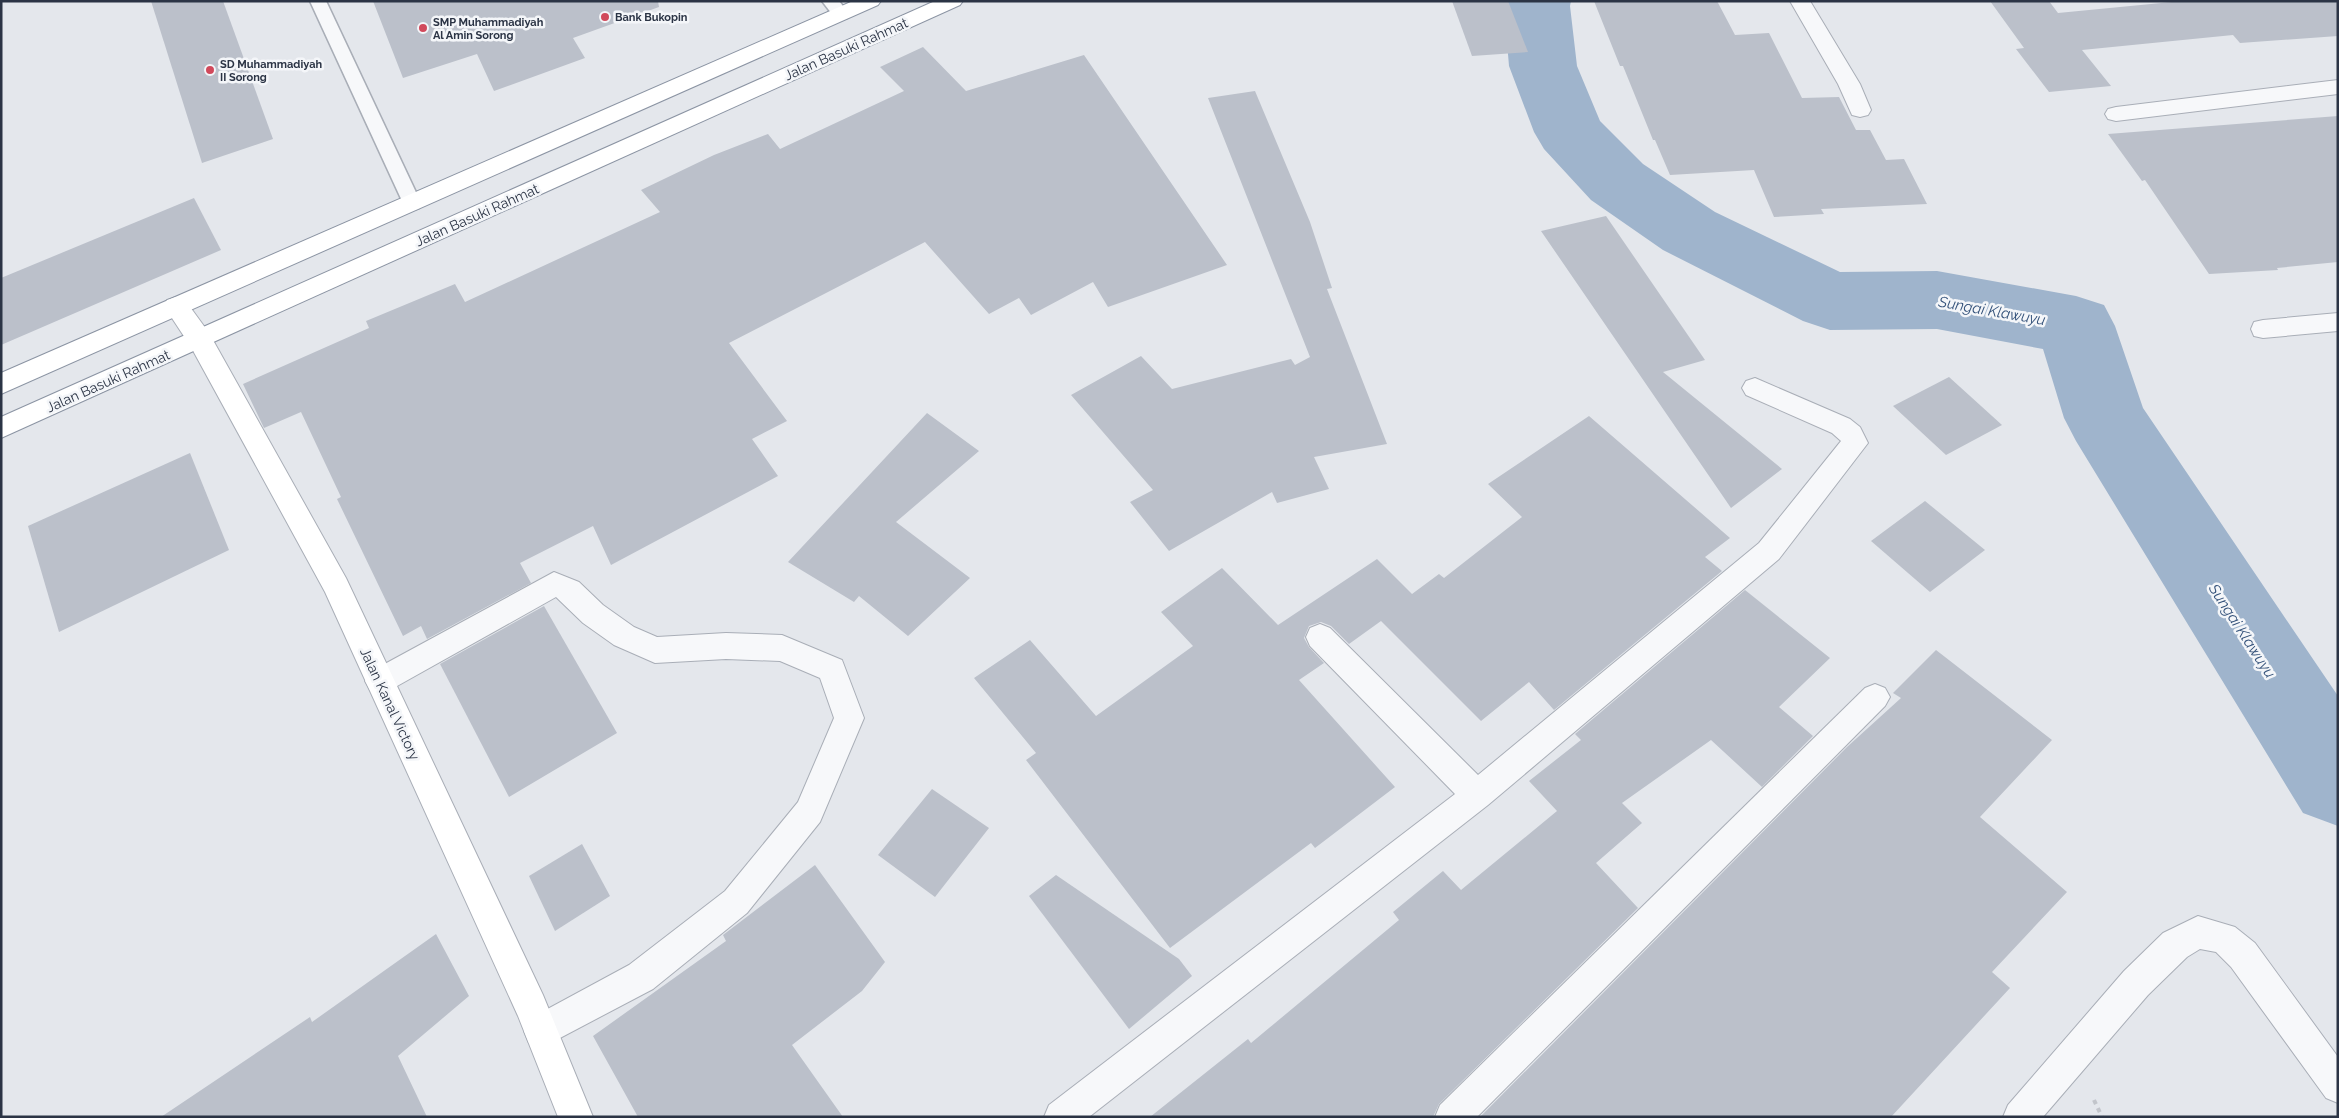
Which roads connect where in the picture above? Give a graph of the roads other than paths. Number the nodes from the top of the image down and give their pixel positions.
1 (318, 1) edge
2 (871, 1) edge
3 (952, 1) edge
4 (1800, 1) edge
5 (835, 8) edge
6 (2338, 87) edge
7 (1860, 110) dead end
8 (2116, 114) dead end
9 (412, 203) junction
10 (176, 306) junction
11 (2338, 322) edge
12 (2263, 329) dead end
13 (200, 340) junction
14 (1, 384) edge
15 (1755, 388) dead end
16 (1, 428) edge
17 (1320, 637) dead end
18 (380, 681) junction
19 (1875, 697) dead end
20 (1477, 796) junction
21 (541, 1031) junction
22 (2338, 1086) edge
23 (576, 1117) edge
24 (1061, 1117) edge
25 (1452, 1117) edge
26 (2020, 1117) edge

1 - 9 lane
2 - 5 main road
3 - 13 main road, Jalan Basuki Rahmat
4 - 7 street
5 - 9 main road
6 - 8 street
9 - 10 main road
10 - 13 main road, Jalan Kanal Victory
10 - 14 main road
11 - 12 street
13 - 16 main road, Jalan Basuki Rahmat
13 - 18 main road, Jalan Kanal Victory
15 - 20 street
17 - 20 street
18 - 21 main road, Jalan Kanal Victory
18 - 21 street
19 - 25 street
20 - 24 street
21 - 23 main road, Jalan Kanal Victory
22 - 26 street

